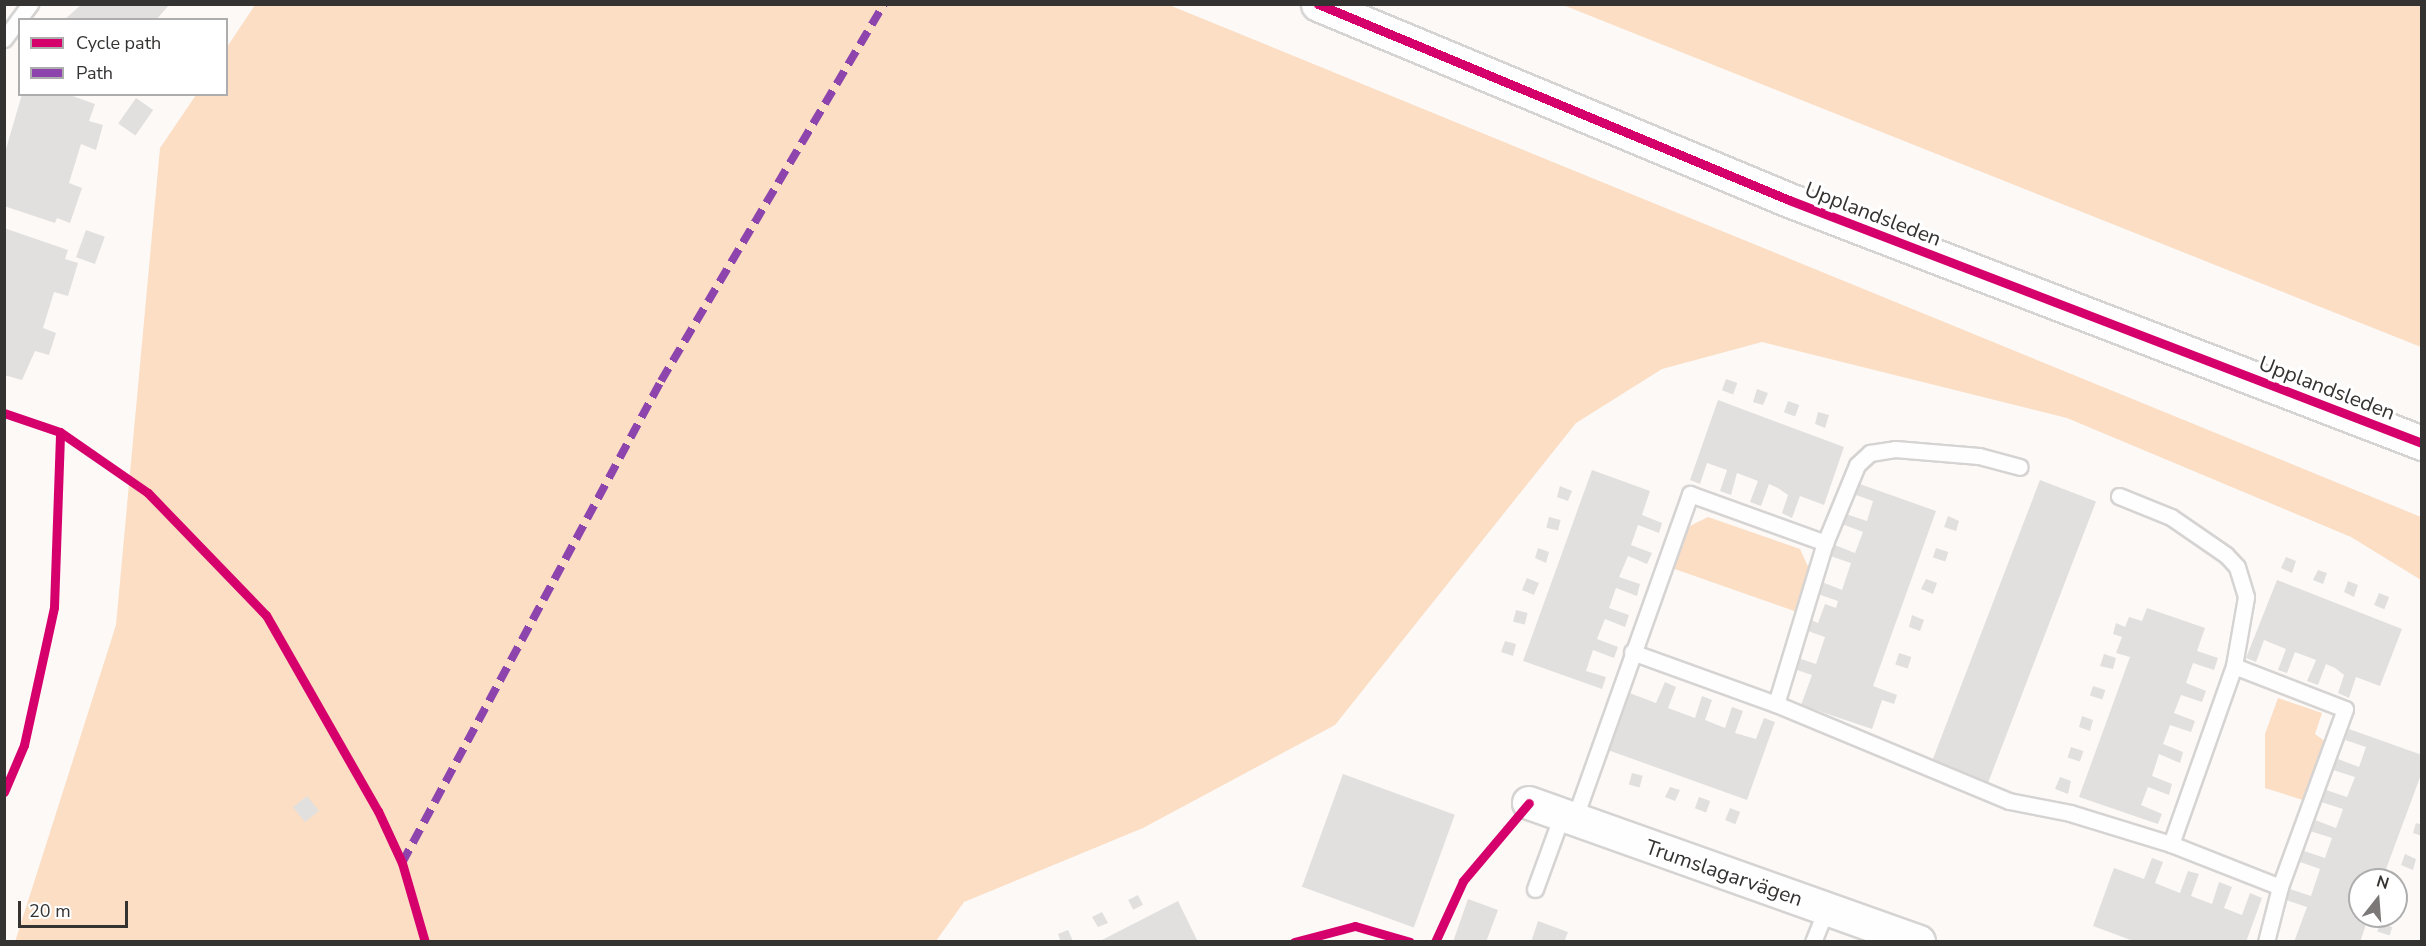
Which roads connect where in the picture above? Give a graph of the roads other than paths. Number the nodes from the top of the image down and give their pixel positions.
1 (30, 4) edge
2 (1318, 4) edge
3 (18, 18) edge
4 (18, 18) edge
5 (5, 34) edge
6 (2421, 443) edge
7 (2020, 467) dead end
8 (2119, 496) dead end
9 (1825, 543) junction
10 (1632, 652) junction
11 (2234, 666) junction
12 (1776, 704) junction
13 (1529, 803) dead end
14 (1568, 818) junction
15 (2171, 844) junction
16 (2280, 887) junction
17 (1535, 889) dead end
18 (1826, 909) junction
19 (1813, 942) edge
20 (1919, 942) edge
21 (2266, 942) edge

1 - 3 lane
2 - 6 street, Upplandsleden
4 - 5 lane
7 - 9 lane
8 - 11 lane
9 - 10 lane
9 - 12 lane
10 - 12 lane
10 - 14 lane
11 - 15 lane
11 - 16 lane
12 - 15 lane
13 - 14 street, Trumslagarvägen
14 - 17 lane
14 - 18 street, Trumslagarvägen
15 - 16 lane
16 - 21 lane
18 - 19 lane
18 - 20 street, Trumslagarvägen

